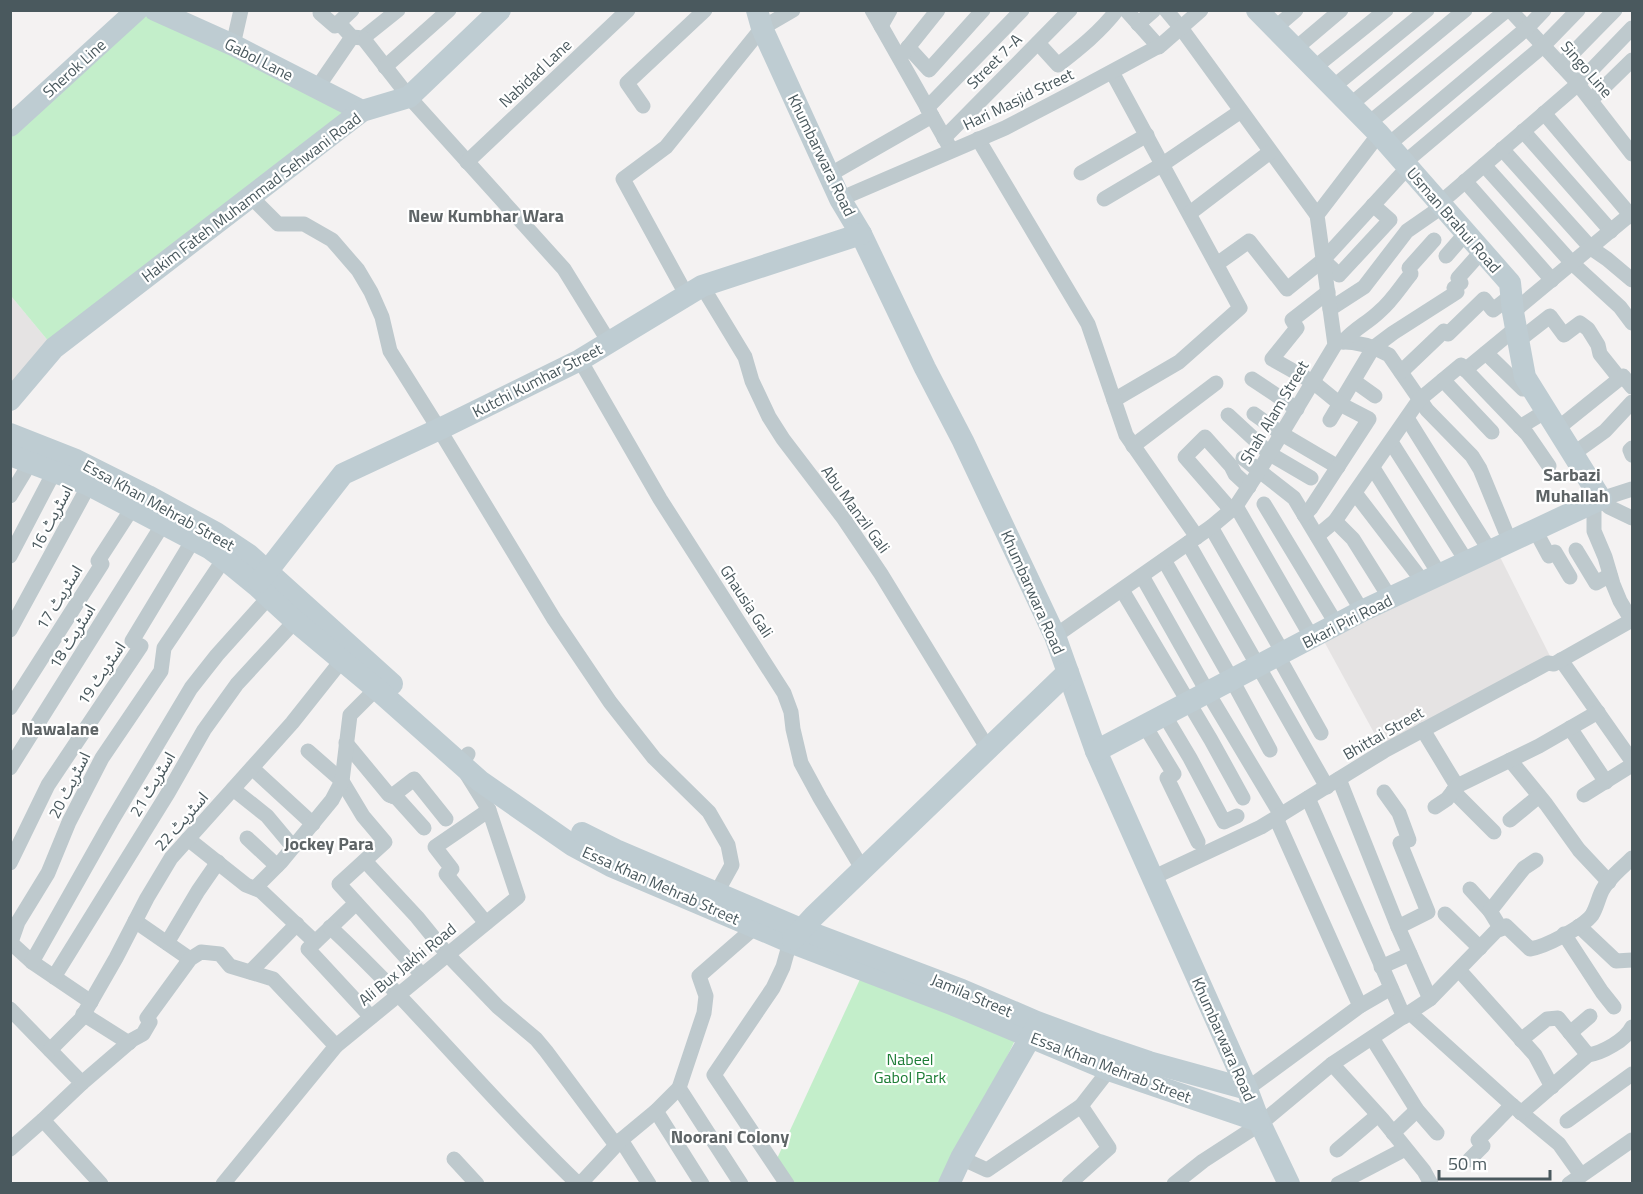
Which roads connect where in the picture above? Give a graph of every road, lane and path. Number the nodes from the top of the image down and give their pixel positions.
1 (137, 10) edge
2 (155, 10) edge
3 (241, 10) edge
4 (323, 10) edge
5 (352, 10) edge
6 (398, 10) edge
7 (449, 10) edge
8 (500, 10) edge
9 (628, 10) edge
10 (705, 10) edge
11 (793, 10) edge
12 (872, 10) edge
13 (890, 10) edge
14 (938, 10) edge
15 (1022, 10) edge
16 (1070, 10) edge
17 (1126, 10) edge
18 (1154, 10) edge
19 (1166, 10) edge
20 (1201, 10) edge
21 (1257, 10) edge
22 (1296, 10) edge
23 (1341, 10) edge
24 (1386, 10) edge
25 (1426, 10) edge
26 (1465, 10) edge
27 (1509, 10) edge
28 (1544, 10) edge
29 (1578, 10) edge
30 (1615, 10) edge
31 (1111, 13) edge
32 (977, 14) edge
33 (760, 19) edge
34 (339, 23) junction
35 (1138, 24) junction
36 (880, 26) junction
37 (1181, 28) junction
38 (1275, 28) junction
39 (1527, 28) junction
40 (1632, 28) edge
41 (357, 37) junction
42 (995, 38) junction
43 (1038, 43) junction
44 (233, 45) junction
45 (1159, 46) junction
46 (1543, 46) junction
47 (1295, 49) junction
48 (903, 53) junction
49 (1632, 60) edge
50 (1561, 65) junction
51 (385, 67) junction
52 (1314, 68) junction
53 (1112, 72) junction
54 (1578, 84) junction
55 (1333, 87) junction
56 (317, 88) junction
57 (409, 97) junction
58 (1591, 100) junction
59 (1350, 105) junction
60 (643, 106) dead end
61 (362, 111) junction
62 (1241, 111) junction
63 (929, 112) junction
64 (1544, 113) junction
65 (10, 126) edge
66 (1523, 131) junction
67 (1379, 134) junction
68 (1147, 135) junction
69 (1628, 136) edge
70 (978, 139) junction
71 (948, 144) junction
72 (1502, 149) junction
73 (1270, 152) junction
74 (1632, 154) edge
75 (467, 162) junction
76 (1163, 164) junction
77 (1406, 165) junction
78 (1484, 165) junction
79 (1081, 173) dead end
80 (829, 175) junction
81 (1465, 181) junction
82 (251, 197) junction
83 (840, 199) junction
84 (1104, 199) dead end
85 (1372, 205) junction
86 (1441, 205) junction
87 (1190, 213) junction
88 (1317, 215) junction
89 (1632, 215) edge
90 (1611, 231) junction
91 (1466, 233) junction
92 (861, 234) junction
93 (1402, 237) junction
94 (1434, 240) dead end
95 (1591, 248) junction
96 (1482, 251) junction
97 (1422, 253) junction
98 (1446, 256) dead end
99 (1323, 260) junction
100 (1572, 263) junction
101 (1217, 264) junction
102 (1552, 280) junction
103 (1632, 280) edge
104 (694, 291) junction
105 (1328, 292) junction
106 (1457, 292) junction
107 (1330, 309) junction
108 (1472, 311) junction
109 (1515, 319) junction
110 (1632, 323) edge
111 (609, 342) junction
112 (1339, 342) junction
113 (1373, 348) junction
114 (1486, 353) junction
115 (580, 360) junction
116 (1465, 370) junction
117 (1401, 372) junction
118 (1252, 379) dead end
119 (1443, 380) junction
120 (1353, 381) junction
121 (1313, 382) junction
122 (1216, 383) dead end
123 (1626, 383) edge
124 (1530, 386) junction
125 (1376, 396) dead end
126 (10, 400) edge
127 (1114, 400) junction
128 (1419, 400) junction
129 (1632, 402) edge
130 (1340, 404) junction
131 (1297, 409) junction
132 (1254, 414) dead end
133 (1228, 415) dead end
134 (1407, 418) junction
135 (1330, 420) dead end
136 (1552, 420) junction
137 (1520, 427) junction
138 (440, 429) junction
139 (1492, 432) dead end
140 (10, 434) edge
141 (1282, 434) junction
142 (1391, 442) junction
143 (1133, 446) junction
144 (1632, 447) edge
145 (1573, 453) junction
146 (1270, 454) junction
147 (1632, 454) edge
148 (1243, 458) dead end
149 (20, 459) edge
150 (1549, 466) dead end
151 (1338, 467) junction
152 (1372, 468) junction
153 (1259, 471) junction
154 (54, 472) junction
155 (1311, 478) dead end
156 (89, 485) junction
157 (1249, 487) junction
158 (1281, 488) junction
159 (1632, 489) edge
160 (1355, 493) junction
161 (10, 496) edge
162 (1598, 501) junction
163 (1264, 504) junction
164 (133, 507) junction
165 (1233, 508) junction
166 (1304, 514) junction
167 (1632, 518) edge
168 (1335, 521) junction
169 (1245, 522) junction
170 (163, 524) junction
171 (1211, 527) junction
172 (1535, 530) junction
173 (1317, 536) junction
174 (193, 540) junction
175 (1192, 540) junction
176 (1500, 547) junction
177 (1576, 550) dead end
178 (10, 556) edge
179 (224, 559) junction
180 (1164, 560) junction
181 (1467, 562) junction
182 (1610, 575) junction
183 (1142, 576) junction
184 (1570, 577) dead end
185 (1432, 579) junction
186 (264, 585) junction
187 (1122, 590) junction
188 (1390, 598) junction
189 (1362, 611) junction
190 (295, 621) junction
191 (1632, 621) edge
192 (1337, 625) junction
193 (10, 630) edge
194 (1055, 636) junction
195 (1312, 638) junction
196 (1273, 659) junction
197 (342, 660) junction
198 (1561, 660) junction
199 (1068, 672) junction
200 (1232, 680) junction
201 (376, 689) junction
202 (1208, 693) junction
203 (1188, 703) junction
204 (10, 708) edge
205 (1598, 712) junction
206 (1155, 721) junction
207 (1570, 728) junction
208 (1423, 730) junction
209 (1321, 733) dead end
210 (346, 743) junction
211 (988, 749) junction
212 (1270, 750) dead end
213 (308, 751) dead end
214 (1096, 752) junction
215 (465, 760) junction
216 (1510, 760) junction
217 (1632, 763) edge
218 (10, 768) edge
219 (252, 768) junction
220 (342, 781) junction
221 (1606, 782) junction
222 (1333, 783) junction
223 (233, 789) junction
224 (1455, 789) junction
225 (1384, 792) dead end
226 (1584, 795) dead end
227 (392, 796) junction
228 (1539, 796) junction
229 (1243, 798) dead end
230 (1308, 798) junction
231 (1435, 807) dead end
232 (489, 810) junction
233 (1237, 816) dead end
234 (1278, 816) junction
235 (446, 819) dead end
236 (1510, 820) dead end
237 (313, 824) junction
238 (424, 828) dead end
239 (1494, 832) dead end
240 (247, 838) dead end
241 (188, 839) junction
242 (1198, 842) dead end
243 (293, 847) junction
244 (1632, 859) edge
245 (1536, 860) dead end
246 (365, 861) junction
247 (218, 862) junction
248 (10, 863) edge
249 (277, 866) junction
250 (863, 870) junction
251 (1152, 878) junction
252 (1609, 882) junction
253 (255, 888) junction
254 (1470, 889) dead end
255 (717, 892) junction
256 (356, 903) junction
257 (1490, 911) junction
258 (1446, 914) dead end
259 (135, 921) junction
260 (763, 921) junction
261 (486, 923) junction
262 (297, 924) junction
263 (1579, 926) junction
264 (330, 927) junction
265 (1398, 927) junction
266 (1501, 929) junction
267 (1564, 934) junction
268 (795, 936) junction
269 (11, 942) edge
270 (315, 942) junction
271 (168, 943) junction
272 (1480, 948) junction
273 (447, 954) junction
274 (1410, 954) junction
275 (190, 959) junction
276 (1632, 960) edge
277 (32, 962) junction
278 (1381, 967) junction
279 (1459, 970) junction
280 (250, 972) junction
281 (422, 975) junction
282 (54, 977) junction
283 (1391, 988) junction
284 (398, 995) junction
285 (1430, 999) junction
286 (1360, 1006) junction
287 (1614, 1007) dead end
288 (87, 1008) junction
289 (10, 1009) edge
290 (1407, 1015) junction
291 (1590, 1016) dead end
292 (371, 1017) junction
293 (1632, 1027) edge
294 (1035, 1030) junction
295 (1570, 1033) junction
296 (1372, 1038) junction
297 (1521, 1040) junction
298 (129, 1043) junction
299 (336, 1046) junction
300 (52, 1053) junction
301 (1588, 1055) junction
302 (1332, 1064) junction
303 (1109, 1070) junction
304 (1632, 1074) edge
305 (82, 1083) junction
306 (1552, 1087) junction
307 (679, 1088) junction
308 (1247, 1089) junction
309 (1081, 1106) junction
310 (1516, 1109) junction
311 (1417, 1110) junction
312 (656, 1111) junction
313 (1378, 1114) junction
314 (44, 1120) junction
315 (1567, 1121) dead end
316 (1260, 1123) junction
317 (1393, 1133) junction
318 (1437, 1133) dead end
319 (1632, 1140) edge
320 (619, 1142) junction
321 (10, 1149) edge
322 (1405, 1149) junction
323 (1337, 1150) dead end
324 (454, 1159) dead end
325 (1469, 1160) dead end
326 (956, 1175) edge
327 (1575, 1179) edge
328 (783, 1182) edge
329 (581, 1183) edge
330 (102, 1184) edge
331 (223, 1184) edge
332 (477, 1184) edge
333 (649, 1184) edge
334 (702, 1184) edge
335 (741, 1184) edge
336 (1069, 1184) edge
337 (1174, 1184) edge
338 (1288, 1184) edge
339 (1338, 1184) edge
340 (1431, 1184) edge

1 - 65 main road, Sherok Line
2 - 44 main road, Gabol Lane
3 - 44 street
4 - 34 street
5 - 34 street
6 - 41 street
7 - 51 street
8 - 57 main road, Hakim Fateh Muhammad Sehwani Road
9 - 75 street, Nabidad Lane
10 - 60 street
11 - 33 street
12 - 36 street
13 - 36 street
14 - 48 street
15 - 42 street
16 - 43 street, Street 7-A
17 - 35 street
18 - 35 street
19 - 37 street
20 - 37 street, Hari Masjid Street
21 - 38 main road, Usman Brahui Road
22 - 38 street
23 - 47 street
24 - 52 street
25 - 55 street
26 - 59 street
27 - 39 street, Singo Line
27 - 67 street
28 - 39 street
29 - 46 street
30 - 50 street
31 - 43 street
32 - 42 street
32 - 48 street
33 - 80 main road, Khumbarwara Road
33 - 104 street, Abu Manzil Gali
34 - 41 street
35 - 45 street
36 - 48 street
37 - 45 street, Hari Masjid Street
37 - 62 street
38 - 47 main road, Usman Brahui Road
39 - 46 street, Singo Line
39 - 67 street
40 - 54 street
41 - 51 street
41 - 56 street
42 - 63 street
43 - 71 street, Street 7-A
44 - 56 main road, Gabol Lane
45 - 53 street, Hari Masjid Street
46 - 50 street, Singo Line
46 - 77 street
47 - 52 main road, Usman Brahui Road
48 - 63 street
49 - 58 street
50 - 54 street, Singo Line
51 - 57 street
52 - 55 main road, Usman Brahui Road
53 - 68 street
53 - 70 street, Hari Masjid Street
54 - 58 street, Singo Line
54 - 64 street
55 - 59 main road, Usman Brahui Road
56 - 61 main road, Gabol Lane
57 - 61 main road, Hakim Fateh Muhammad Sehwani Road
57 - 75 street
58 - 69 street, Singo Line
59 - 67 main road, Usman Brahui Road
61 - 82 main road, Hakim Fateh Muhammad Sehwani Road
62 - 73 street
62 - 76 street
63 - 71 street
63 - 80 street
64 - 66 street
64 - 89 street
66 - 72 street
66 - 90 street
67 - 77 main road, Usman Brahui Road
67 - 88 street
68 - 76 street
68 - 79 street
69 - 74 street, Singo Line
70 - 71 street, Hari Masjid Street
70 - 127 street
71 - 83 street, Hari Masjid Street
72 - 78 street
72 - 95 street
73 - 87 street
73 - 88 street
75 - 111 street
76 - 84 street
76 - 87 street
77 - 85 street
77 - 86 main road, Usman Brahui Road
78 - 81 street
78 - 100 street
80 - 83 main road, Khumbarwara Road
81 - 86 street
81 - 102 street
82 - 126 main road, Hakim Fateh Muhammad Sehwani Road
82 - 138 street
83 - 92 main road, Khumbarwara Road
85 - 99 street
85 - 99 street
86 - 91 main road, Usman Brahui Road
86 - 93 street
87 - 101 street
88 - 99 street
89 - 90 street
90 - 95 street
91 - 96 main road, Usman Brahui Road
91 - 98 street
92 - 104 main road, Kutchi Kumhar Street
92 - 194 main road, Khumbarwara Road
93 - 97 street
93 - 107 street
94 - 97 street
95 - 100 street
95 - 103 street
96 - 106 street
96 - 109 main road, Usman Brahui Road
97 - 112 street
99 - 101 street
99 - 105 street
100 - 102 street
100 - 110 street
101 - 127 street
102 - 109 street
104 - 111 main road, Kutchi Kumhar Street
104 - 211 street, Abu Manzil Gali
105 - 107 street
105 - 121 street
106 - 108 street
106 - 113 street
107 - 112 street
108 - 109 street
108 - 117 street
109 - 114 street
109 - 123 street
109 - 124 main road, Usman Brahui Road
111 - 115 main road, Kutchi Kumhar Street
112 - 113 street
112 - 121 street, Shah Alam Street
113 - 117 street
113 - 120 street
114 - 116 street
114 - 124 street
115 - 138 main road, Kutchi Kumhar Street
115 - 250 street, Ghausia Gali
116 - 119 street
116 - 137 street
117 - 128 street
118 - 131 street
119 - 128 street
119 - 139 street
120 - 125 street
120 - 130 street
121 - 130 street
121 - 131 street, Shah Alam Street
122 - 143 street
123 - 136 street
124 - 136 main road, Usman Brahui Road
127 - 143 street
128 - 134 street
128 - 176 street
129 - 145 street
130 - 135 street
130 - 151 street
131 - 141 street, Shah Alam Street
132 - 141 street
133 - 146 street
134 - 142 street
134 - 176 street
136 - 137 street
136 - 145 main road, Usman Brahui Road
137 - 150 street
138 - 186 main road, Kutchi Kumhar Street
138 - 255 street
140 - 186 main road, Essa Khan Mehrab Street
141 - 146 street, Shah Alam Street
141 - 151 street
142 - 152 street
142 - 181 street
143 - 175 street
144 - 147 street
145 - 162 main road, Usman Brahui Road
146 - 153 street, Shah Alam Street
146 - 155 street
148 - 153 street
149 - 154 main road, Essa Khan Mehrab Street
149 - 161 street
151 - 166 street
152 - 160 street
152 - 185 street
153 - 157 street, Shah Alam Street
153 - 158 street
154 - 156 main road, Essa Khan Mehrab Street
154 - 178 street
156 - 164 main road, Essa Khan Mehrab Street
156 - 193 street, اسٹریٹ 16
157 - 165 street, Shah Alam Street
157 - 165 street
158 - 163 street
158 - 166 street
159 - 162 street
160 - 168 street
160 - 185 street
162 - 167 street
162 - 172 main road, Bkari Piri Road
162 - 182 street
163 - 169 street
163 - 192 street
164 - 170 main road, Essa Khan Mehrab Street
164 - 204 street, اسٹریٹ 17
165 - 169 street
165 - 171 street, Shah Alam Street
166 - 173 street
168 - 173 street
168 - 188 street
169 - 195 street
170 - 174 main road, Essa Khan Mehrab Street
170 - 218 street, اسٹریٹ 18
171 - 175 street, Shah Alam Street
171 - 196 street
172 - 176 main road, Bkari Piri Road
172 - 184 street
173 - 189 street
174 - 179 main road, Essa Khan Mehrab Street
174 - 248 street, اسٹریٹ 19
175 - 180 street, Shah Alam Street
175 - 196 street
176 - 181 main road, Bkari Piri Road
177 - 182 street
179 - 186 main road, Essa Khan Mehrab Street
179 - 269 street, اسٹریٹ 20
180 - 183 street, Shah Alam Street
180 - 200 street
181 - 185 main road, Bkari Piri Road
182 - 191 street
183 - 187 street, Shah Alam Street
183 - 202 street
185 - 188 main road, Bkari Piri Road
186 - 190 main road, Essa Khan Mehrab Street
186 - 215 main road, Essa Khan Mehrab Street
186 - 277 street
187 - 194 street, Shah Alam Street
187 - 203 street
188 - 189 main road, Bkari Piri Road
189 - 192 main road, Bkari Piri Road
190 - 197 main road, Essa Khan Mehrab Street
190 - 282 street, اسٹریٹ 21
191 - 198 street, Bhittai Street
192 - 195 main road, Bkari Piri Road
194 - 199 main road, Khumbarwara Road
195 - 196 main road, Bkari Piri Road
196 - 200 main road, Bkari Piri Road
196 - 209 street
196 - 222 street
197 - 201 main road, Essa Khan Mehrab Street
197 - 219 street, اسٹریٹ 22
198 - 205 street
198 - 208 street, Bhittai Street
199 - 211 main road
199 - 214 main road, Khumbarwara Road
200 - 202 main road, Bkari Piri Road
200 - 212 street
201 - 210 street
201 - 215 main road, Essa Khan Mehrab Street
202 - 203 main road, Bkari Piri Road
202 - 234 street
203 - 206 main road, Bkari Piri Road
203 - 229 street
205 - 207 street
205 - 217 street
206 - 214 main road, Bkari Piri Road
206 - 233 street
206 - 242 street
207 - 216 street
207 - 221 street
208 - 222 street, Bhittai Street
208 - 224 street
210 - 220 street
210 - 227 street
211 - 250 main road
213 - 220 street
214 - 251 main road, Khumbarwara Road
215 - 232 street, Ali Bux Jakhi Road
215 - 255 main road, Essa Khan Mehrab Street
215 - 260 main road, Essa Khan Mehrab Street
216 - 224 street
216 - 228 street
217 - 221 street
219 - 223 street, اسٹریٹ 22
219 - 237 street
220 - 237 street
220 - 246 street
221 - 226 street
222 - 230 street, Bhittai Street
222 - 265 street
223 - 241 street, اسٹریٹ 22
223 - 243 street
224 - 231 street
224 - 239 street
225 - 265 street
227 - 235 street
227 - 238 street
228 - 236 street
228 - 252 street
230 - 234 street, Bhittai Street
230 - 278 street
232 - 261 street, Ali Bux Jakhi Road
232 - 261 street
234 - 251 street, Bhittai Street
234 - 286 street
237 - 243 street
240 - 249 street
241 - 247 street
241 - 259 street, اسٹریٹ 22
243 - 249 street
244 - 252 street
245 - 257 street
246 - 256 street
246 - 273 street
247 - 253 street
247 - 271 street
249 - 253 street
250 - 268 main road
251 - 308 main road, Khumbarwara Road
252 - 263 street
253 - 262 street
254 - 257 street
255 - 260 main road, Essa Khan Mehrab Street
256 - 264 street
256 - 281 street
257 - 266 street
258 - 272 street
259 - 271 street
259 - 288 street, اسٹریٹ 22
260 - 268 main road, Essa Khan Mehrab Street
260 - 307 street
261 - 273 street, Ali Bux Jakhi Road
262 - 270 street
262 - 280 street
263 - 267 street
263 - 276 street
264 - 270 street
264 - 284 street
265 - 274 street
266 - 267 street
266 - 272 street
267 - 287 street
268 - 294 main road, Essa Khan Mehrab Street
268 - 328 street
269 - 277 street
270 - 292 street
271 - 275 street
272 - 279 street
273 - 281 street, Ali Bux Jakhi Road
273 - 320 street
274 - 278 street
274 - 285 street
275 - 280 street
275 - 298 street
277 - 282 street
278 - 283 street
279 - 285 street
279 - 297 street
280 - 299 street
281 - 284 street, Ali Bux Jakhi Road
282 - 288 street
283 - 286 street
283 - 290 street
284 - 292 street, Ali Bux Jakhi Road
284 - 329 street
285 - 290 street
286 - 308 street
288 - 298 street
288 - 300 street, اسٹریٹ 22
289 - 300 street
290 - 296 street
290 - 310 street
291 - 295 street
292 - 299 street, Ali Bux Jakhi Road
293 - 301 street
294 - 303 main road, Essa Khan Mehrab Street
294 - 308 main road
294 - 326 main road
295 - 297 street
295 - 301 street
296 - 302 street
296 - 311 street
297 - 306 street
298 - 305 street
299 - 331 street, Ali Bux Jakhi Road
300 - 305 street
301 - 306 street
302 - 313 street
302 - 316 street
303 - 309 street
303 - 316 main road, Essa Khan Mehrab Street
304 - 315 street
305 - 314 street
306 - 310 street
307 - 312 street
307 - 335 street
308 - 316 main road, Khumbarwara Road
309 - 326 street
309 - 336 street
310 - 325 street
310 - 327 street
311 - 317 street
311 - 318 street
312 - 320 street
312 - 334 street
313 - 317 street
313 - 323 street
314 - 321 street
314 - 330 street
316 - 337 street
316 - 338 main road, Khumbarwara Road
317 - 322 street
319 - 327 street
320 - 329 street
320 - 333 street
322 - 339 street
322 - 340 street
324 - 332 street

